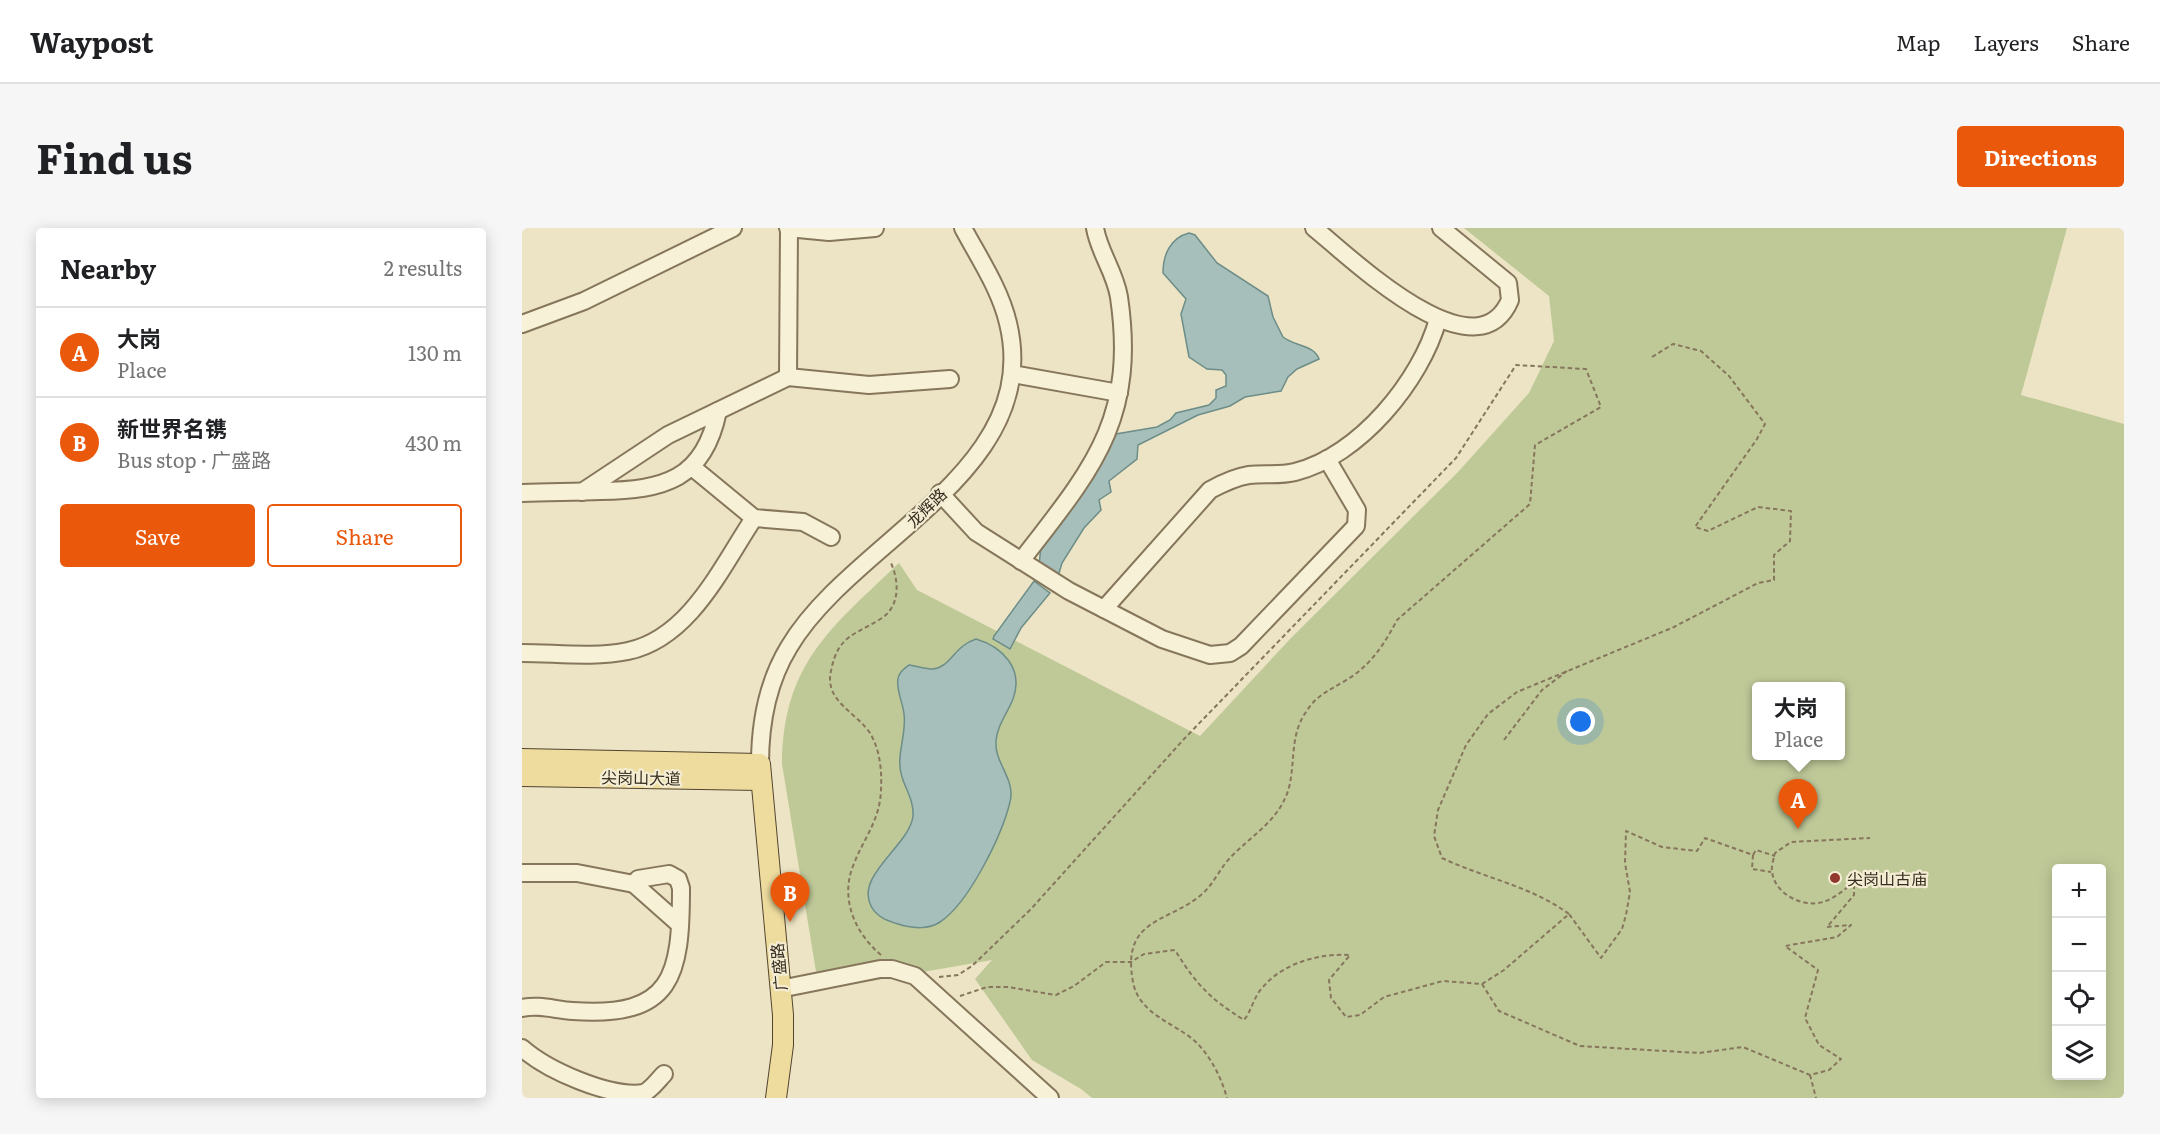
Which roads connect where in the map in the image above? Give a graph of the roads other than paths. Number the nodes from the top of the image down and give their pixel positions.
1 (733, 228) edge
2 (788, 228) edge
3 (875, 228) edge
4 (963, 228) edge
5 (1095, 228) edge
6 (1314, 228) edge
7 (1441, 228) edge
8 (1438, 319) junction
9 (522, 324) edge
10 (1012, 374) junction
11 (788, 377) junction
12 (950, 379) dead end
13 (1119, 393) junction
14 (718, 411) junction
15 (1327, 459) junction
16 (692, 467) junction
17 (582, 492) junction
18 (522, 493) edge
19 (940, 493) junction
20 (754, 518) junction
21 (831, 537) dead end
22 (1021, 561) junction
23 (1104, 609) junction
24 (522, 653) edge
25 (522, 759) edge
26 (760, 772) junction
27 (522, 776) edge
28 (522, 873) edge
29 (634, 884) junction
30 (678, 923) junction
31 (780, 989) junction
32 (522, 1008) edge
33 (522, 1048) edge
34 (664, 1074) dead end
35 (776, 1098) edge
36 (1050, 1098) edge

1 - 9 street
2 - 3 street
2 - 11 street
4 - 10 street, 龙辉路
5 - 13 street
6 - 8 street
7 - 8 street
8 - 15 street
10 - 13 street
10 - 19 street, 龙辉路
11 - 12 street
11 - 14 street
13 - 22 street
14 - 16 street
14 - 17 street
15 - 23 street
15 - 23 street
16 - 17 street
16 - 20 street
17 - 18 street
19 - 22 street
19 - 26 street, 龙辉路
20 - 21 street
20 - 24 street
22 - 23 street
25 - 26 main road, 尖岗山大道
26 - 27 main road, 尖岗山大道
26 - 31 main road, 广盛路
28 - 29 street
29 - 30 street
29 - 30 street
30 - 32 street
31 - 35 main road, 广盛路
31 - 36 street
33 - 34 street

